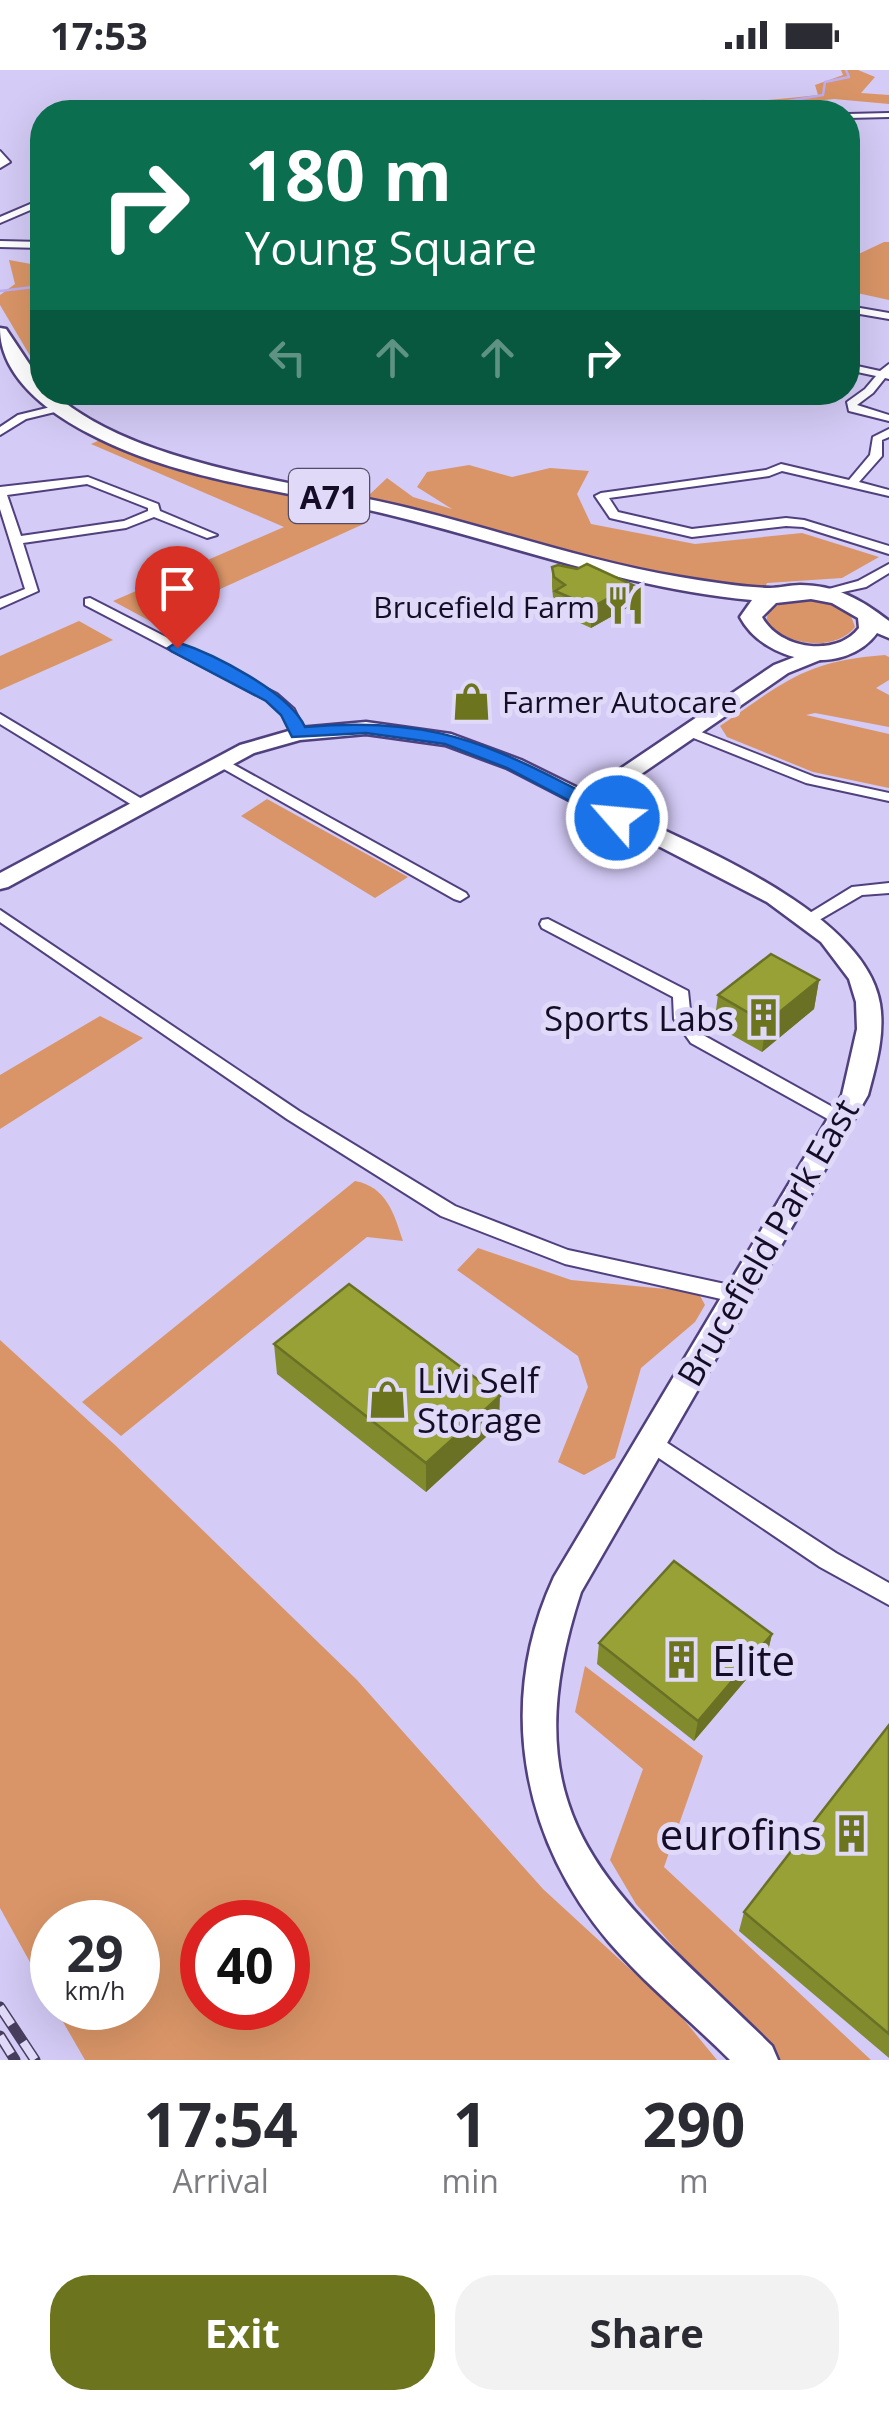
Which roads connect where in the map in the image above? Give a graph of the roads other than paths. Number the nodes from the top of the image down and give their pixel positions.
1 (889, 115) edge
2 (860, 116) edge
3 (0, 152) edge
4 (0, 166) edge
5 (30, 207) edge
6 (0, 220) edge
7 (0, 244) edge
8 (30, 245) edge
9 (860, 310) edge
10 (889, 316) edge
11 (0, 334) edge
12 (860, 369) edge
13 (887, 372) edge
14 (30, 382) edge
15 (860, 396) edge
16 (56, 405) edge
17 (852, 405) edge
18 (59, 408) junction
19 (889, 418) edge
20 (0, 432) edge
21 (889, 432) edge
22 (852, 483) junction
23 (0, 491) edge
24 (889, 493) edge
25 (154, 512) junction
26 (4, 517) edge
27 (212, 535) dead end
28 (16, 540) junction
29 (889, 550) edge
30 (889, 568) edge
31 (862, 584) junction
32 (711, 592) junction
33 (820, 593) junction
34 (776, 595) junction
35 (90, 602) dead end
36 (0, 604) edge
37 (751, 617) junction
38 (872, 619) edge
39 (768, 640) junction
40 (860, 642) junction
41 (889, 642) edge
42 (823, 652) junction
43 (781, 669) junction
44 (0, 718) edge
45 (692, 732) junction
46 (298, 734) junction
47 (220, 761) junction
48 (889, 797) edge
49 (586, 802) junction
50 (142, 804) junction
51 (0, 882) edge
52 (889, 888) edge
53 (460, 896) dead end
54 (0, 915) edge
55 (808, 919) junction
56 (548, 924) dead end
57 (841, 1119) junction
58 (739, 1295) junction
59 (652, 1442) junction
60 (889, 1594) edge
61 (758, 2060) edge

1 - 2 street
3 - 4 street
5 - 6 street
7 - 8 street
9 - 10 street
11 - 14 main road, A71
12 - 13 street
13 - 15 street
16 - 18 main road, A71
17 - 19 street
18 - 20 street
18 - 32 main road, A71
21 - 22 street
22 - 24 street
22 - 29 street
23 - 25 street
23 - 26 street
25 - 27 street
25 - 28 street
26 - 28 street
28 - 36 street
30 - 31 street
31 - 33 street
31 - 38 street
32 - 34 main road, A71
32 - 37 main road, A71
33 - 34 main road, A71
33 - 38 main road, A71
34 - 37 main road
35 - 46 street
37 - 39 main road, A71
38 - 40 main road
39 - 42 main road
39 - 43 street
40 - 41 main road
40 - 42 main road
42 - 43 street
43 - 45 street
44 - 50 street
45 - 48 street
45 - 49 street
46 - 47 street, Brucefield Park East
46 - 49 street, Brucefield Park East
47 - 50 street, Brucefield Park East
47 - 53 street
49 - 55 street, Brucefield Park East
50 - 51 street, Brucefield Park East
52 - 55 street
54 - 58 street
55 - 57 street, Brucefield Park East
56 - 57 street
57 - 58 street, Brucefield Park East
58 - 59 street, Brucefield Park East
59 - 60 street
59 - 61 street, Brucefield Park East

